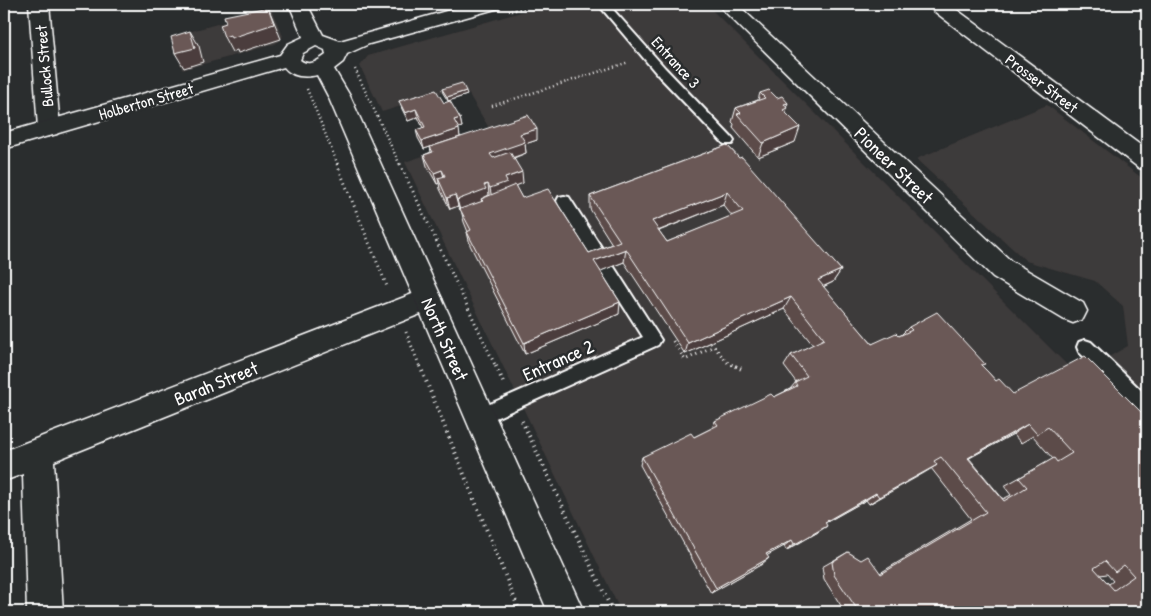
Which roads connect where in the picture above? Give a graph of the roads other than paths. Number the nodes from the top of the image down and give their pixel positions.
1 (39, 4) edge
2 (298, 4) edge
3 (492, 4) edge
4 (602, 4) edge
5 (726, 4) edge
6 (938, 4) edge
7 (315, 40) junction
8 (288, 59) junction
9 (322, 68) junction
10 (49, 128) junction
11 (4, 141) edge
12 (728, 141) dead end
13 (1147, 162) edge
14 (564, 201) dead end
15 (428, 299) junction
16 (1073, 311) dead end
17 (1085, 347) dead end
18 (1147, 407) edge
19 (480, 417) junction
20 (38, 453) junction
21 (4, 466) edge
22 (45, 612) edge
23 (566, 612) edge

1 - 10 street, Bullock Street
2 - 7 street
3 - 9 street
4 - 12 lane, Entrance 3
5 - 16 street, Pioneer Street
6 - 13 street, Prosser Street
7 - 8 street
7 - 9 street
8 - 9 street
8 - 10 street, Holberton Street
9 - 15 street, North Street
10 - 11 street, Holberton Street
14 - 19 lane, Entrance 2
15 - 19 street, North Street
15 - 20 street, Barah Street
17 - 18 lane
19 - 23 street, North Street
20 - 21 street, Barah Street
20 - 22 street

